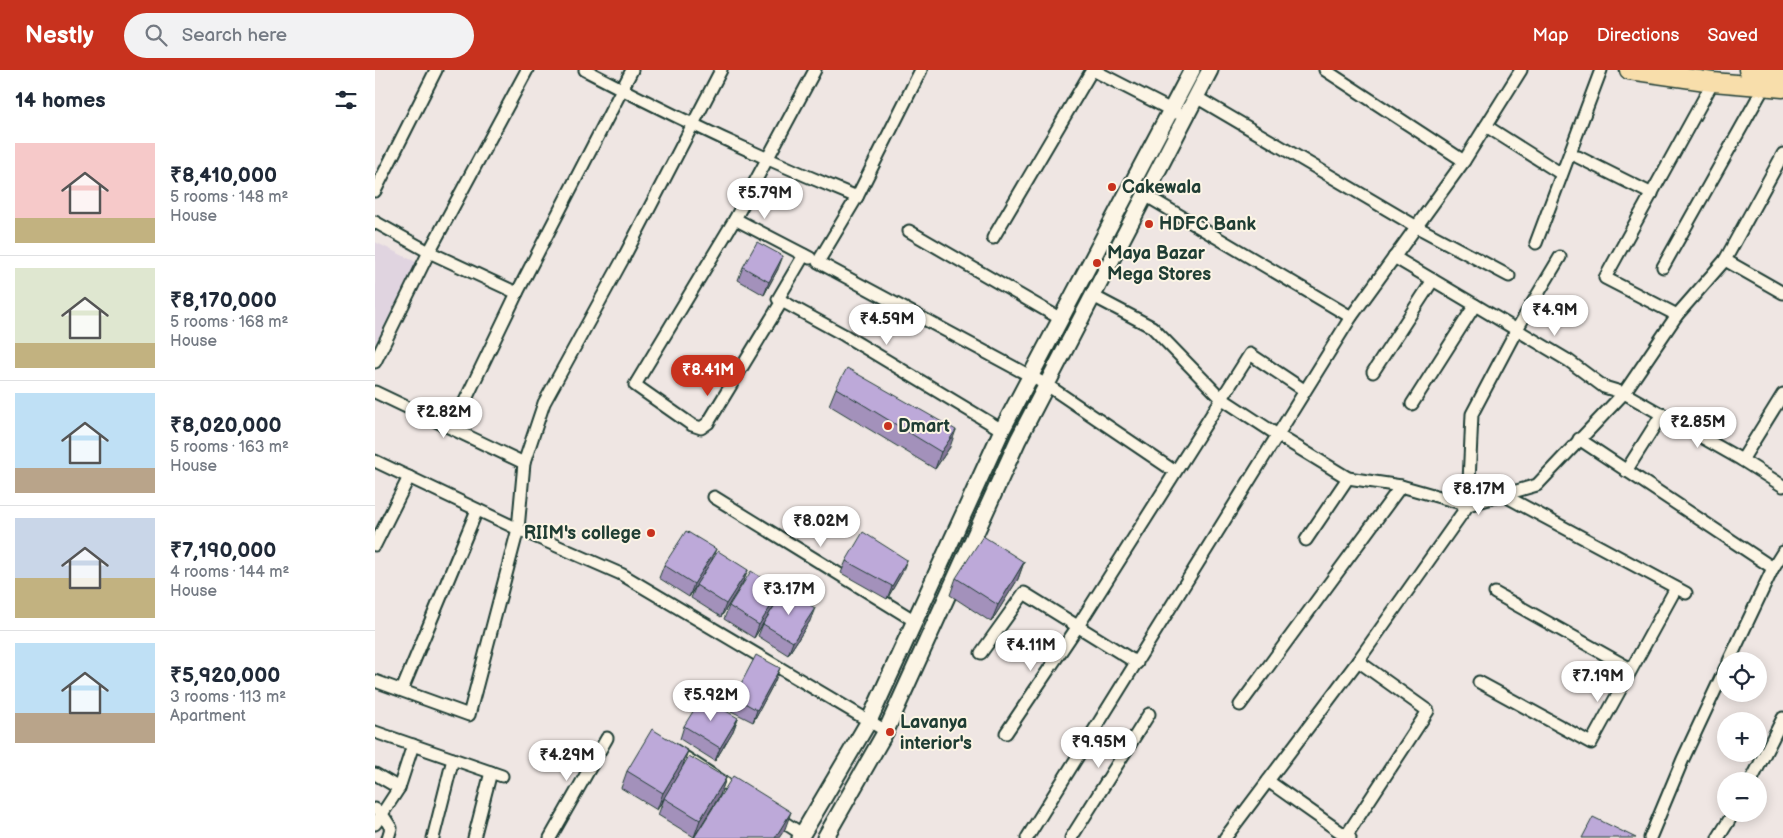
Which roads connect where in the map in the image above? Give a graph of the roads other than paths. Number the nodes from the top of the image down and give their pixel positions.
1 (436, 70) edge
2 (527, 70) edge
3 (585, 70) edge
4 (632, 70) edge
5 (721, 70) edge
6 (815, 70) edge
7 (921, 70) edge
8 (1192, 70) edge
9 (1210, 70) edge
10 (1325, 70) edge
11 (1521, 70) edge
12 (1601, 70) edge
13 (1629, 70) edge
14 (1748, 70) edge
15 (1097, 71) edge
16 (1783, 72) edge
17 (1713, 82) junction
18 (1764, 87) junction
19 (1783, 88) edge
20 (622, 89) junction
21 (1196, 97) junction
22 (1171, 109) junction
23 (1186, 117) junction
24 (691, 125) junction
25 (1486, 126) junction
26 (1783, 154) edge
27 (1579, 157) dead end
28 (767, 161) junction
29 (1464, 161) junction
30 (1560, 173) junction
31 (375, 191) edge
32 (1652, 194) junction
33 (1145, 195) junction
34 (857, 197) junction
35 (735, 219) junction
36 (375, 222) edge
37 (1417, 227) junction
38 (909, 231) dead end
39 (993, 238) dead end
40 (1536, 243) dead end
41 (429, 252) junction
42 (804, 255) junction
43 (1395, 257) junction
44 (1560, 257) dead end
45 (1725, 260) junction
46 (818, 262) junction
47 (1663, 267) dead end
48 (1509, 276) dead end
49 (1433, 280) junction
50 (517, 293) junction
51 (1783, 293) edge
52 (1093, 296) junction
53 (782, 301) junction
54 (1475, 304) junction
55 (1677, 315) junction
56 (1351, 317) junction
57 (1061, 319) junction
58 (1517, 329) junction
59 (375, 362) edge
60 (1373, 372) dead end
61 (1031, 376) junction
62 (1047, 385) junction
63 (1304, 390) junction
64 (375, 392) edge
65 (1624, 393) junction
66 (1783, 394) edge
67 (1221, 398) junction
68 (1412, 404) dead end
69 (1663, 414) junction
70 (452, 428) junction
71 (1002, 430) junction
72 (1279, 436) junction
73 (1579, 440) junction
74 (1742, 460) junction
75 (375, 461) edge
76 (524, 463) junction
77 (1626, 471) junction
78 (1174, 472) junction
79 (409, 477) junction
80 (1348, 478) junction
81 (1401, 486) junction
82 (1783, 486) edge
83 (1505, 496) junction
84 (714, 497) dead end
85 (1468, 505) junction
86 (477, 510) junction
87 (518, 529) junction
88 (1306, 540) dead end
89 (375, 545) edge
90 (1783, 552) edge
91 (1773, 568) junction
92 (1495, 593) dead end
93 (915, 621) junction
94 (1078, 626) junction
95 (1733, 652) edge
96 (981, 653) dead end
97 (1358, 661) junction
98 (1137, 663) junction
99 (1631, 669) junction
100 (375, 681) edge
101 (1479, 682) dead end
102 (1717, 686) edge
103 (402, 690) junction
104 (1240, 704) dead end
105 (1149, 714) dead end
106 (1783, 718) edge
107 (869, 721) junction
108 (886, 731) junction
109 (375, 732) edge
110 (1006, 733) dead end
111 (607, 738) dead end
112 (413, 745) junction
113 (667, 745) edge
114 (453, 759) junction
115 (1756, 772) edge
116 (375, 774) edge
117 (1268, 781) junction
118 (399, 788) junction
119 (747, 797) edge
120 (762, 808) edge
121 (379, 812) edge
122 (1728, 822) edge
123 (375, 824) edge
124 (801, 836) edge
125 (1347, 837) edge
126 (388, 838) edge
127 (433, 838) edge
128 (474, 838) edge
129 (550, 838) edge
130 (825, 838) edge
131 (1027, 838) edge
132 (1071, 838) edge
133 (1225, 838) edge
134 (1650, 838) edge
135 (1718, 838) edge

1 - 31 street
2 - 41 street
3 - 20 street
4 - 20 street
5 - 24 street
6 - 28 street
7 - 34 street
8 - 22 street
9 - 21 street
10 - 29 street
11 - 25 street
12 - 30 street
13 - 17 main road
14 - 16 main road
15 - 22 street
15 - 39 street
17 - 18 main road
17 - 32 street
18 - 19 main road
18 - 47 street
20 - 24 street
20 - 50 street
21 - 23 street
21 - 37 street
22 - 23 street
22 - 57 street
23 - 33 street
24 - 28 street
24 - 76 street
25 - 29 street
25 - 30 street
26 - 45 street
27 - 32 street
28 - 34 street
28 - 35 street
29 - 37 street
30 - 40 street
32 - 55 street
33 - 52 street
33 - 56 street
34 - 46 street
35 - 42 street
35 - 53 street
36 - 41 street
37 - 43 street
37 - 48 street
38 - 57 street
41 - 50 street
41 - 59 street
42 - 46 street
42 - 53 street
43 - 49 street
43 - 56 street
44 - 58 street
45 - 51 street
45 - 55 street
46 - 61 street
49 - 54 street
49 - 60 street
50 - 70 street
52 - 62 street
52 - 67 street
53 - 71 street
54 - 58 street
54 - 68 street
55 - 65 street
56 - 63 street
57 - 61 street
58 - 65 street
58 - 85 street
61 - 62 street
61 - 71 street
62 - 78 street
62 - 108 street
63 - 67 street
63 - 72 street
64 - 70 street
65 - 69 street
65 - 73 street
66 - 74 street
67 - 72 street
67 - 78 street
69 - 74 street
69 - 77 street
70 - 76 street
71 - 93 street
72 - 80 street
72 - 98 street
73 - 77 street
73 - 83 street
74 - 82 street
75 - 79 street
76 - 87 street
77 - 91 street
78 - 94 street
79 - 86 street
79 - 89 street
80 - 81 street
80 - 88 street
81 - 85 street
81 - 104 street
83 - 85 street
83 - 99 street
84 - 93 street
85 - 97 street
86 - 87 street
86 - 103 street
87 - 103 street
87 - 107 street
90 - 91 street
91 - 95 street
92 - 99 street
93 - 107 street
94 - 96 street
94 - 98 street
94 - 110 street
97 - 117 street
97 - 125 street
98 - 131 street
99 - 101 street
100 - 103 street
102 - 134 street
105 - 132 street
106 - 115 street
107 - 108 street
107 - 124 street
108 - 130 street
109 - 112 street
111 - 129 street
112 - 114 street
112 - 118 street
113 - 119 street
114 - 127 street
114 - 128 street
116 - 118 street
117 - 125 street
117 - 133 street
118 - 121 street
120 - 124 street
121 - 123 street
121 - 126 street
122 - 135 street

